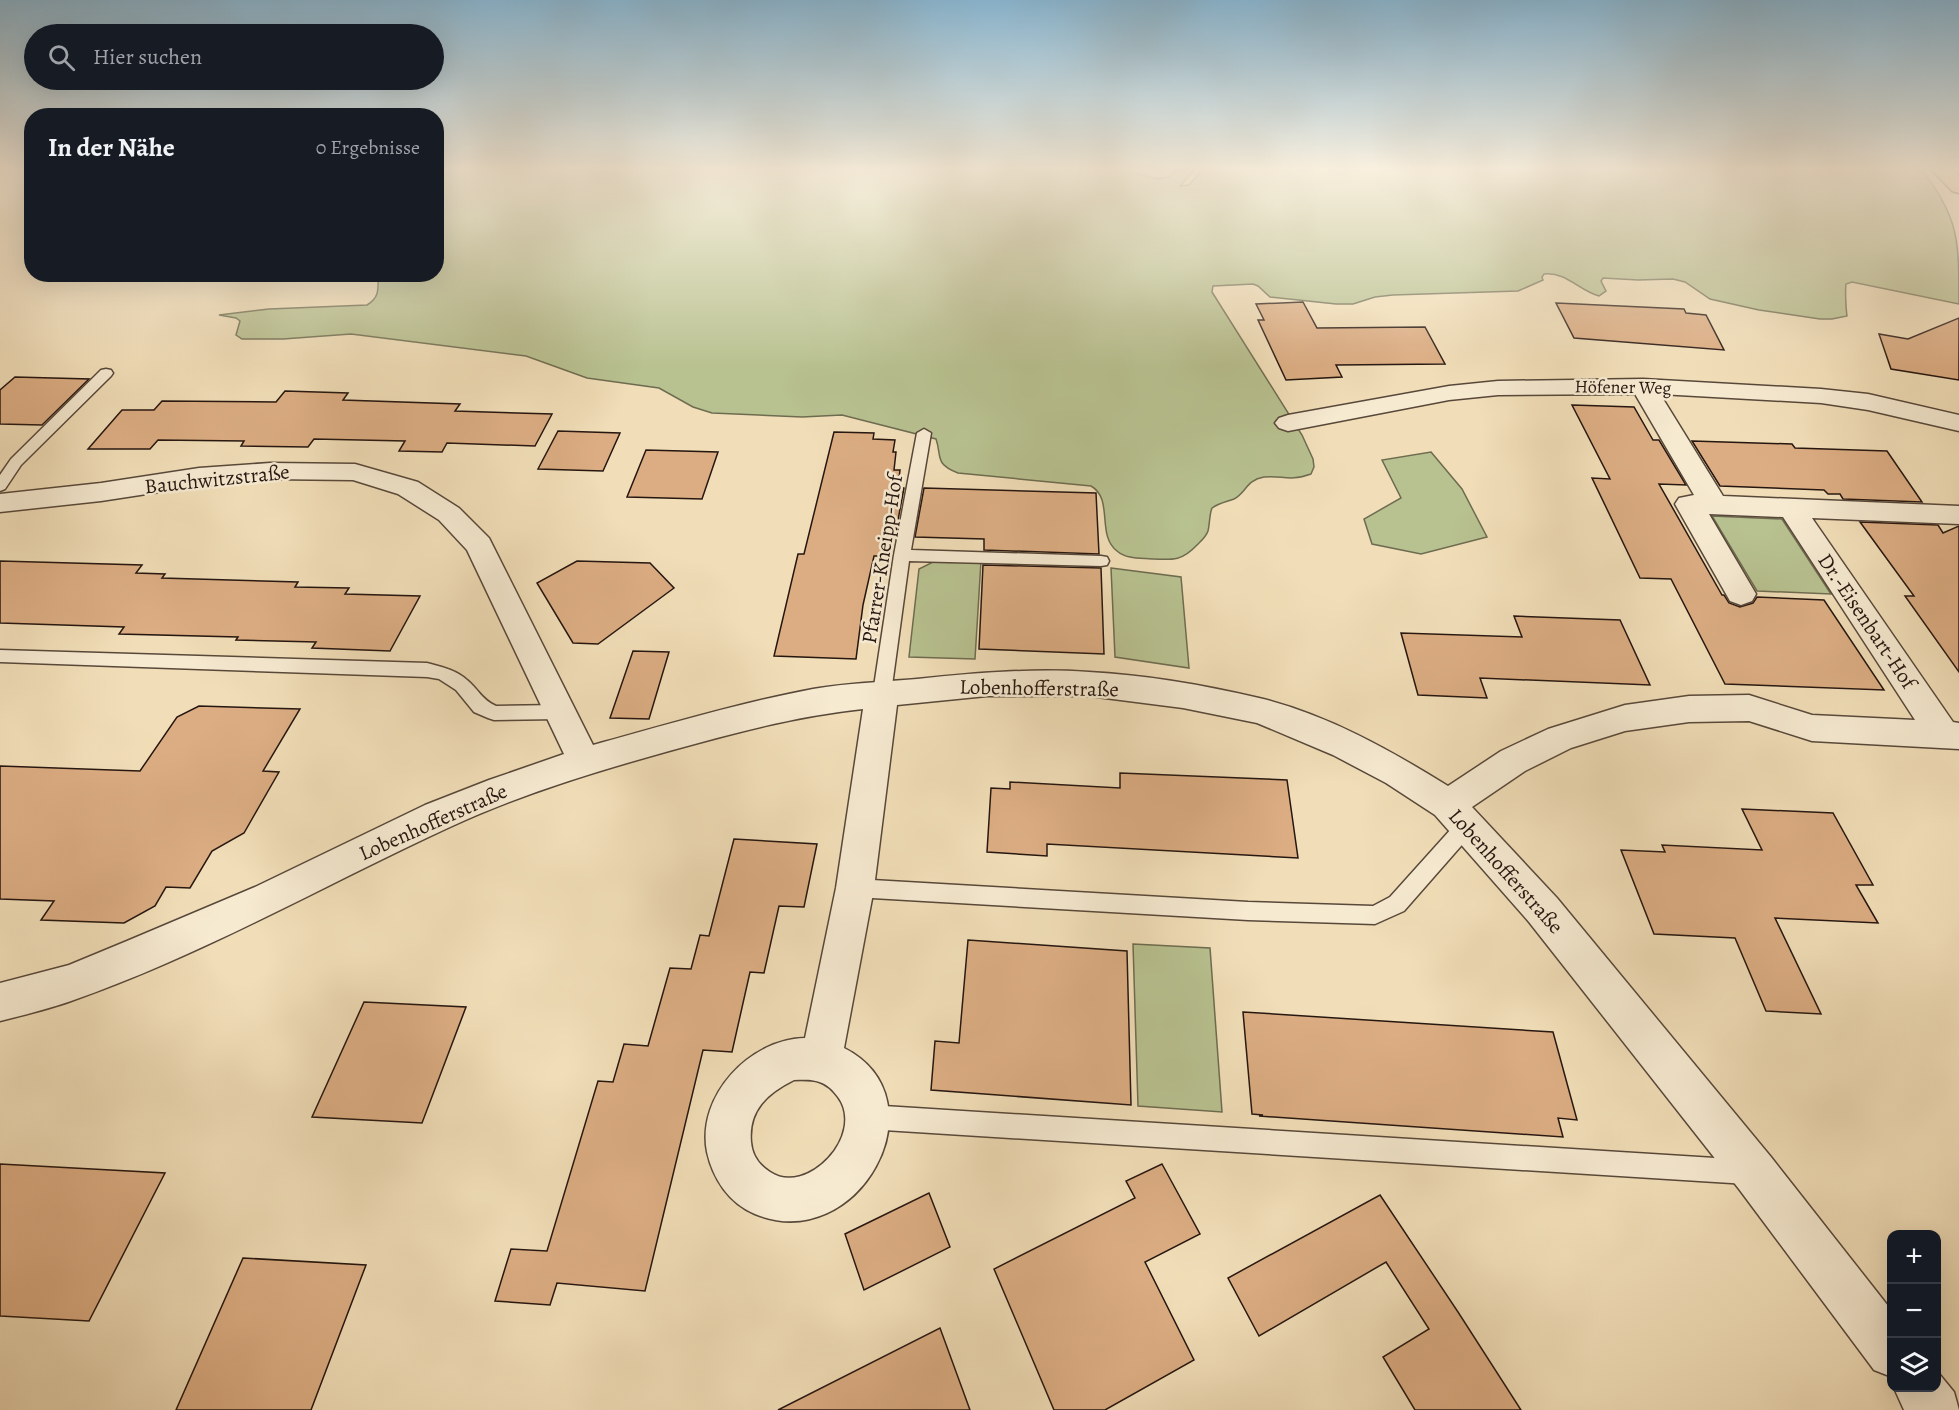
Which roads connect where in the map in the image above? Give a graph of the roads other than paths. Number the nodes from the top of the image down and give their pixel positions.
1 (106, 373) dead end
2 (1643, 386) junction
3 (1288, 423) dead end
4 (1959, 423) edge
5 (924, 433) dead end
6 (0, 486) edge
7 (0, 502) edge
8 (1714, 505) junction
9 (1791, 507) junction
10 (1959, 515) edge
11 (902, 555) junction
12 (1101, 561) dead end
13 (1741, 594) dead end
14 (0, 656) edge
15 (882, 693) junction
16 (559, 712) junction
17 (1951, 736) edge
18 (584, 761) junction
19 (1458, 815) junction
20 (855, 888) junction
21 (0, 1002) edge
22 (821, 1060) junction
23 (868, 1117) junction
24 (1755, 1173) junction
25 (1887, 1345) edge
26 (1922, 1392) edge
27 (1936, 1410) edge

1 - 6 lane
2 - 3 street, Höfener Weg
2 - 4 street, Höfener Weg
2 - 8 street
5 - 11 lane, Pfarrer-Kneipp-Hof
7 - 16 street, Bauchwitzstraße
8 - 9 street
8 - 13 street
9 - 10 street
9 - 17 street, Dr.-Eisenbart-Hof
11 - 12 lane
11 - 15 lane, Pfarrer-Kneipp-Hof
14 - 16 lane
15 - 18 street, Lobenhofferstraße
15 - 19 street, Lobenhofferstraße
15 - 20 street
16 - 18 street, Bauchwitzstraße
17 - 19 street
18 - 21 street, Lobenhofferstraße
19 - 20 lane
19 - 24 street, Lobenhofferstraße
20 - 22 street
22 - 23 street
22 - 23 street
23 - 24 lane
24 - 25 street, Lobenhofferstraße
26 - 27 street

